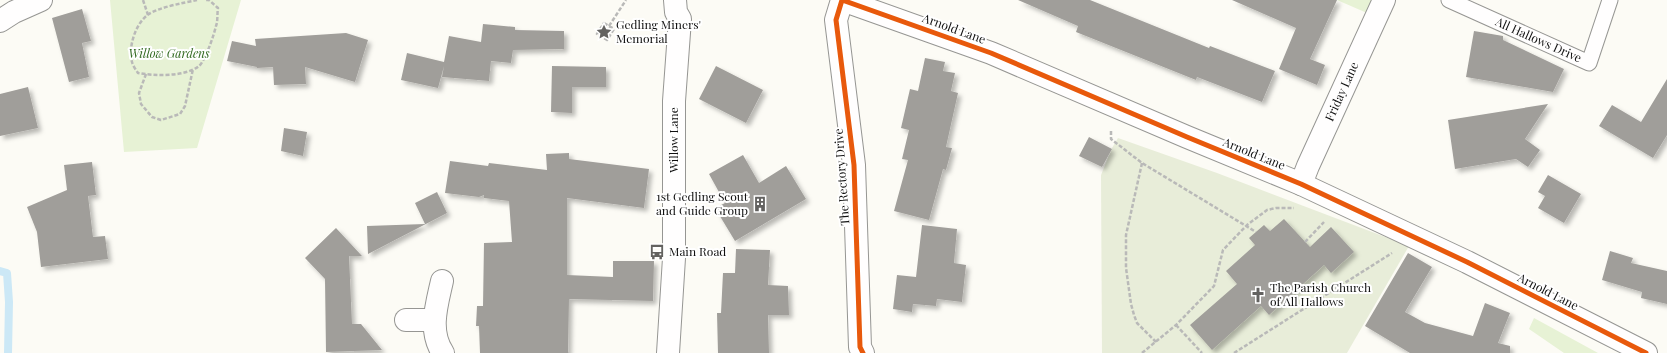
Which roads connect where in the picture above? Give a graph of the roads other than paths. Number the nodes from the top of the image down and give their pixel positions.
1 (41, 0) edge
2 (676, 0) edge
3 (842, 0) edge
4 (1384, 0) edge
5 (1449, 0) edge
6 (1610, 0) edge
7 (0, 20) edge
8 (1301, 184) junction
9 (442, 281) dead end
10 (406, 320) dead end
11 (434, 320) junction
12 (1640, 352) edge
13 (443, 353) edge
14 (668, 353) edge
15 (863, 353) edge

1 - 7 street
2 - 14 street, Willow Lane
3 - 8 street, Arnold Lane
3 - 15 street, The Rectory Drive
4 - 8 street, Friday Lane
5 - 6 lane, All Hallows Drive
8 - 12 street, Arnold Lane
9 - 11 street
10 - 11 street
11 - 13 street

